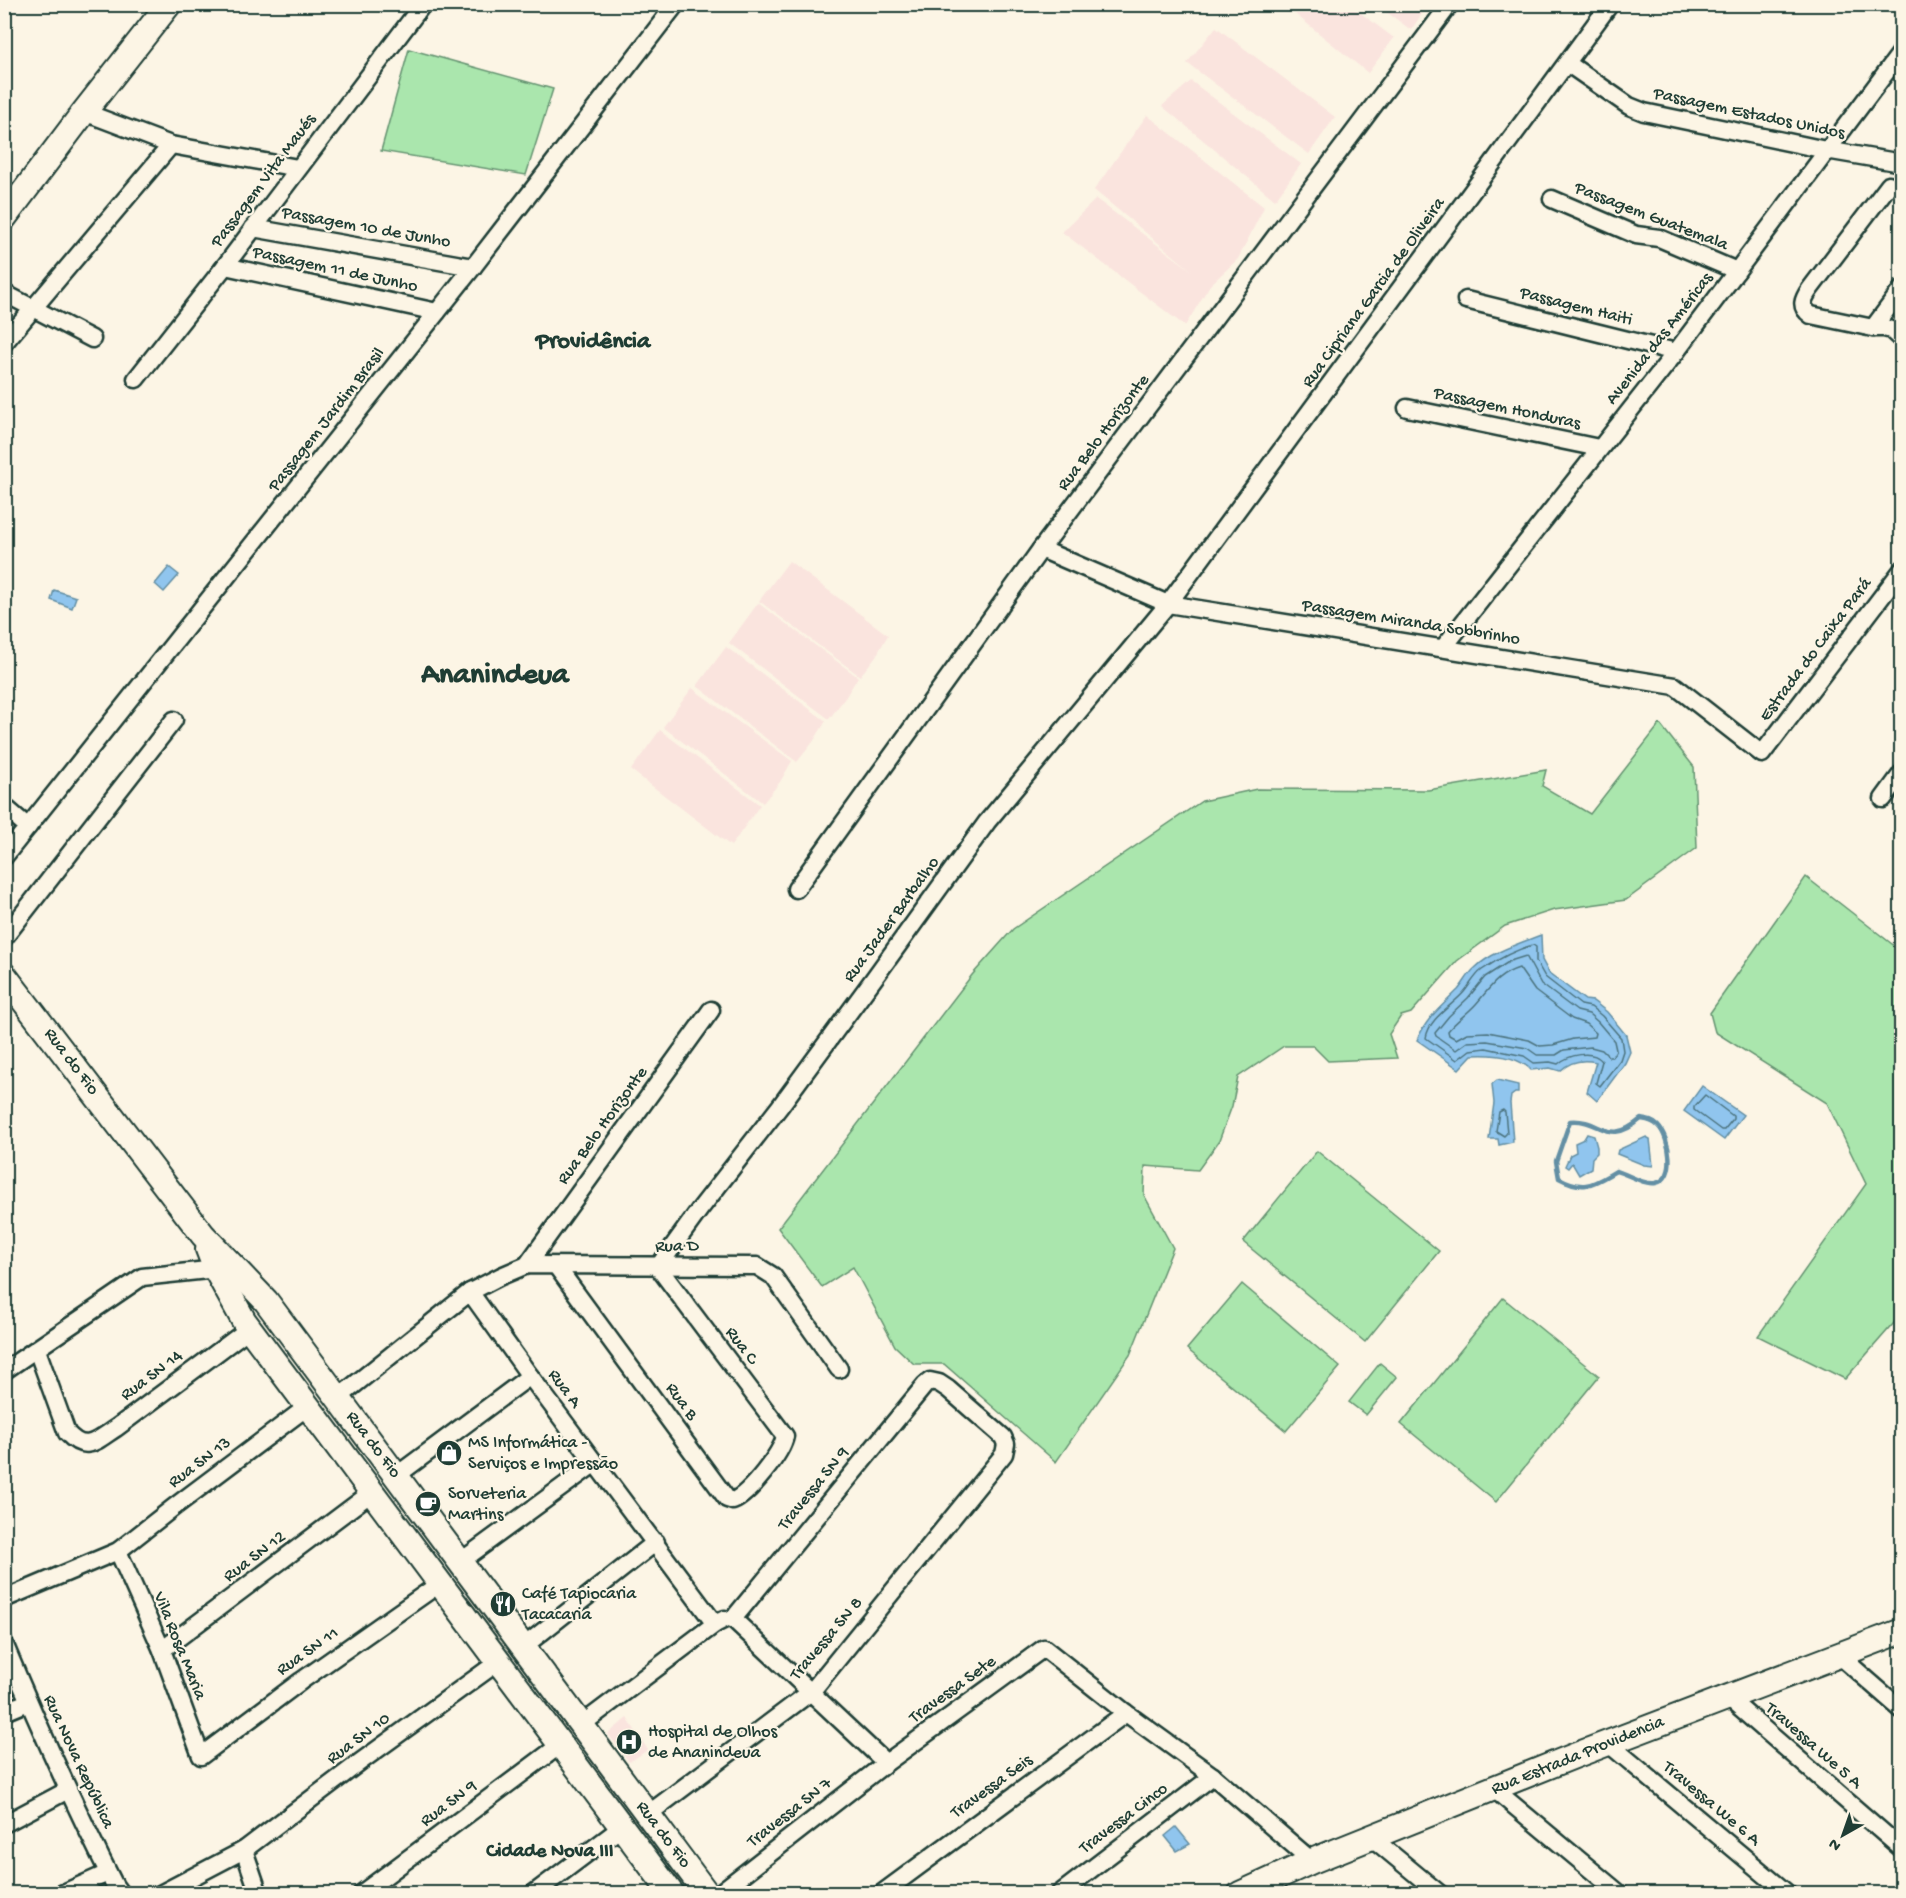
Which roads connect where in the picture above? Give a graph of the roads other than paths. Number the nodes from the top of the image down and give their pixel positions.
1 (169, 4) edge
2 (423, 4) edge
3 (676, 4) edge
4 (1450, 4) edge
5 (1610, 4) edge
6 (1902, 51) edge
7 (1567, 63) junction
8 (84, 112) junction
9 (171, 145) junction
10 (1826, 150) junction
11 (1902, 163) edge
12 (298, 168) junction
13 (1889, 185) dead end
14 (13, 194) edge
15 (1552, 199) dead end
16 (4, 218) edge
17 (253, 228) junction
18 (225, 266) junction
19 (473, 267) junction
20 (1737, 272) junction
21 (1902, 289) edge
22 (4, 293) edge
23 (1466, 300) dead end
24 (33, 309) junction
25 (437, 312) junction
26 (1873, 328) junction
27 (92, 339) dead end
28 (1902, 340) edge
29 (4, 343) edge
30 (1676, 352) junction
31 (136, 380) dead end
32 (1407, 408) dead end
33 (1599, 448) junction
34 (1041, 549) junction
35 (1902, 570) edge
36 (1168, 604) junction
37 (1444, 648) junction
38 (174, 720) dead end
39 (1762, 754) joint
40 (1902, 773) edge
41 (1882, 800) dead end
42 (6, 808) edge
43 (28, 827) junction
44 (4, 857) edge
45 (796, 889) dead end
46 (4, 938) edge
47 (4, 975) edge
48 (711, 1010) dead end
49 (527, 1265) junction
50 (557, 1266) junction
51 (658, 1267) junction
52 (224, 1268) junction
53 (470, 1292) junction
54 (250, 1328) junction
55 (37, 1350) junction
56 (839, 1369) dead end
57 (4, 1371) edge
58 (530, 1376) junction
59 (925, 1385) joint
60 (338, 1398) junction
61 (307, 1407) junction
62 (780, 1450) joint
63 (595, 1463) junction
64 (396, 1476) junction
65 (371, 1493) junction
66 (656, 1542) junction
67 (118, 1551) junction
68 (460, 1562) junction
69 (440, 1584) junction
70 (4, 1599) edge
71 (733, 1618) junction
72 (716, 1624) junction
73 (1902, 1631) edge
74 (4, 1642) edge
75 (523, 1647) junction
76 (162, 1650) junction
77 (1840, 1656) junction
78 (498, 1662) junction
79 (541, 1671) junction
80 (516, 1687) junction
81 (812, 1691) junction
82 (559, 1696) junction
83 (1727, 1697) junction
84 (28, 1702) junction
85 (1902, 1710) edge
86 (4, 1712) edge
87 (535, 1712) junction
88 (1126, 1713) junction
89 (581, 1725) junction
90 (1609, 1744) junction
91 (560, 1745) junction
92 (201, 1755) joint
93 (886, 1763) junction
94 (1213, 1776) junction
95 (1494, 1789) junction
96 (68, 1790) junction
97 (647, 1815) junction
98 (4, 1824) edge
99 (622, 1827) junction
100 (1371, 1837) junction
101 (1902, 1849) edge
102 (244, 1850) junction
103 (1312, 1861) junction
104 (108, 1873) junction
105 (1253, 1892) edge
106 (61, 1893) edge
107 (121, 1893) edge
108 (160, 1893) edge
109 (259, 1893) edge
110 (361, 1893) edge
111 (533, 1893) edge
112 (672, 1893) edge
113 (707, 1893) edge
114 (718, 1893) edge
115 (881, 1893) edge
116 (1059, 1893) edge
117 (1440, 1893) edge
118 (1620, 1893) edge
119 (1788, 1893) edge

1 - 8 street
2 - 12 street, Passagem Vita Maués
3 - 19 street, Passagem Jardim Brasil
4 - 34 street, Rua Belo Horizonte
5 - 7 street, Rua Cipriana Garcia de Oliveira
6 - 10 street, Avenida das Américas
7 - 10 street, Passagem Estados Unidos
7 - 36 street, Rua Cipriana Garcia de Oliveira
8 - 9 street
8 - 14 street
9 - 12 street
9 - 24 street
10 - 11 street, Passagem Estados Unidos
10 - 20 street, Avenida das Américas
12 - 17 street, Passagem Vita Maués
13 - 26 street
14 - 16 street
15 - 20 street, Passagem Guatemala
17 - 18 street, Passagem Vita Maués
17 - 19 street, Passagem 10 de Junho
18 - 25 street, Passagem 11 de Junho
18 - 31 street, Passagem Vita Maués
19 - 25 street, Passagem Jardim Brasil
20 - 30 street, Avenida das Américas
21 - 26 street
22 - 24 street
23 - 30 street, Passagem Haiti
24 - 27 street
24 - 29 street
25 - 43 street, Passagem Jardim Brasil
26 - 28 street
30 - 33 street, Avenida das Américas
32 - 33 street, Passagem Honduras
33 - 37 street, Avenida das Américas
34 - 36 street, Passagem Miranda Sobbrinho
34 - 45 street, Rua Belo Horizonte
35 - 39 street, Estrada do Caixa Pará
36 - 37 street, Passagem Miranda Sobbrinho
36 - 51 street, Rua Jader Barbalho
37 - 39 street, Passagem Miranda Sobbrinho
38 - 46 street
40 - 41 street
42 - 43 street
43 - 44 street, Passagem Jardim Brasil
47 - 52 street, Rua do Fio
48 - 49 street, Rua Belo Horizonte
49 - 50 street, Rua D
49 - 53 street, Rua D
50 - 51 street, Rua D
50 - 62 street, Rua B
51 - 56 street, Rua D
51 - 62 street, Rua C
52 - 54 street, Rua do Fio
52 - 55 street
52 - 60 street, Rua do Fio
53 - 58 street, Rua A
53 - 60 street
54 - 55 street, Rua SN 14
54 - 61 street, Rua do Fio
55 - 57 street
58 - 63 street, Rua A
58 - 64 street
59 - 71 street, Travessa SN 9
59 - 81 street, Travessa SN 8
60 - 64 street, Rua do Fio
61 - 65 street, Rua do Fio
61 - 67 street, Rua SN 13
63 - 66 street, Rua A
63 - 68 street
64 - 68 street, Rua do Fio
65 - 69 street, Rua do Fio
65 - 76 street, Rua SN 12
66 - 72 street, Rua A
66 - 75 street
67 - 70 street, Rua SN 13
67 - 76 street, Vila Rosa Maria
68 - 75 street, Rua do Fio
69 - 78 street, Rua do Fio
69 - 92 street, Rua SN 11
71 - 72 street
71 - 81 street
72 - 89 street
73 - 77 street, Rua Estrada Providencia
74 - 84 street, Rua Nova República
75 - 79 street, Rua do Fio
76 - 92 street, Vila Rosa Maria
77 - 83 street, Rua Estrada Providencia
77 - 85 street
78 - 80 street, Rua do Fio
78 - 102 street, Rua SN 10
79 - 80 street
79 - 82 street, Rua do Fio
80 - 87 street, Rua do Fio
81 - 93 street
81 - 97 street, Travessa SN 8
82 - 87 street
82 - 89 street, Rua do Fio
83 - 90 street, Rua Estrada Providencia
83 - 101 street, Travessa We 5 A
84 - 86 street
84 - 96 street, Rua Nova República
87 - 91 street, Rua do Fio
88 - 93 street, Travessa Sete
88 - 94 street
88 - 115 street, Travessa Seis
89 - 97 street, Rua do Fio
90 - 95 street, Rua Estrada Providencia
90 - 119 street, Travessa We 6 A
91 - 99 street, Rua do Fio
91 - 110 street, Rua SN 9
93 - 114 street, Travessa SN 7
94 - 103 street
94 - 116 street, Travessa Cinco
95 - 100 street, Rua Estrada Providencia
95 - 118 street
96 - 98 street
96 - 104 street, Rua Nova República
97 - 113 street, Rua do Fio
99 - 111 street
99 - 112 street, Rua do Fio
100 - 103 street, Rua Estrada Providencia
100 - 117 street
102 - 108 street, Rua SN 10
102 - 109 street
103 - 105 street, Rua Estrada Providencia
104 - 106 street
104 - 107 street, Rua Nova República

